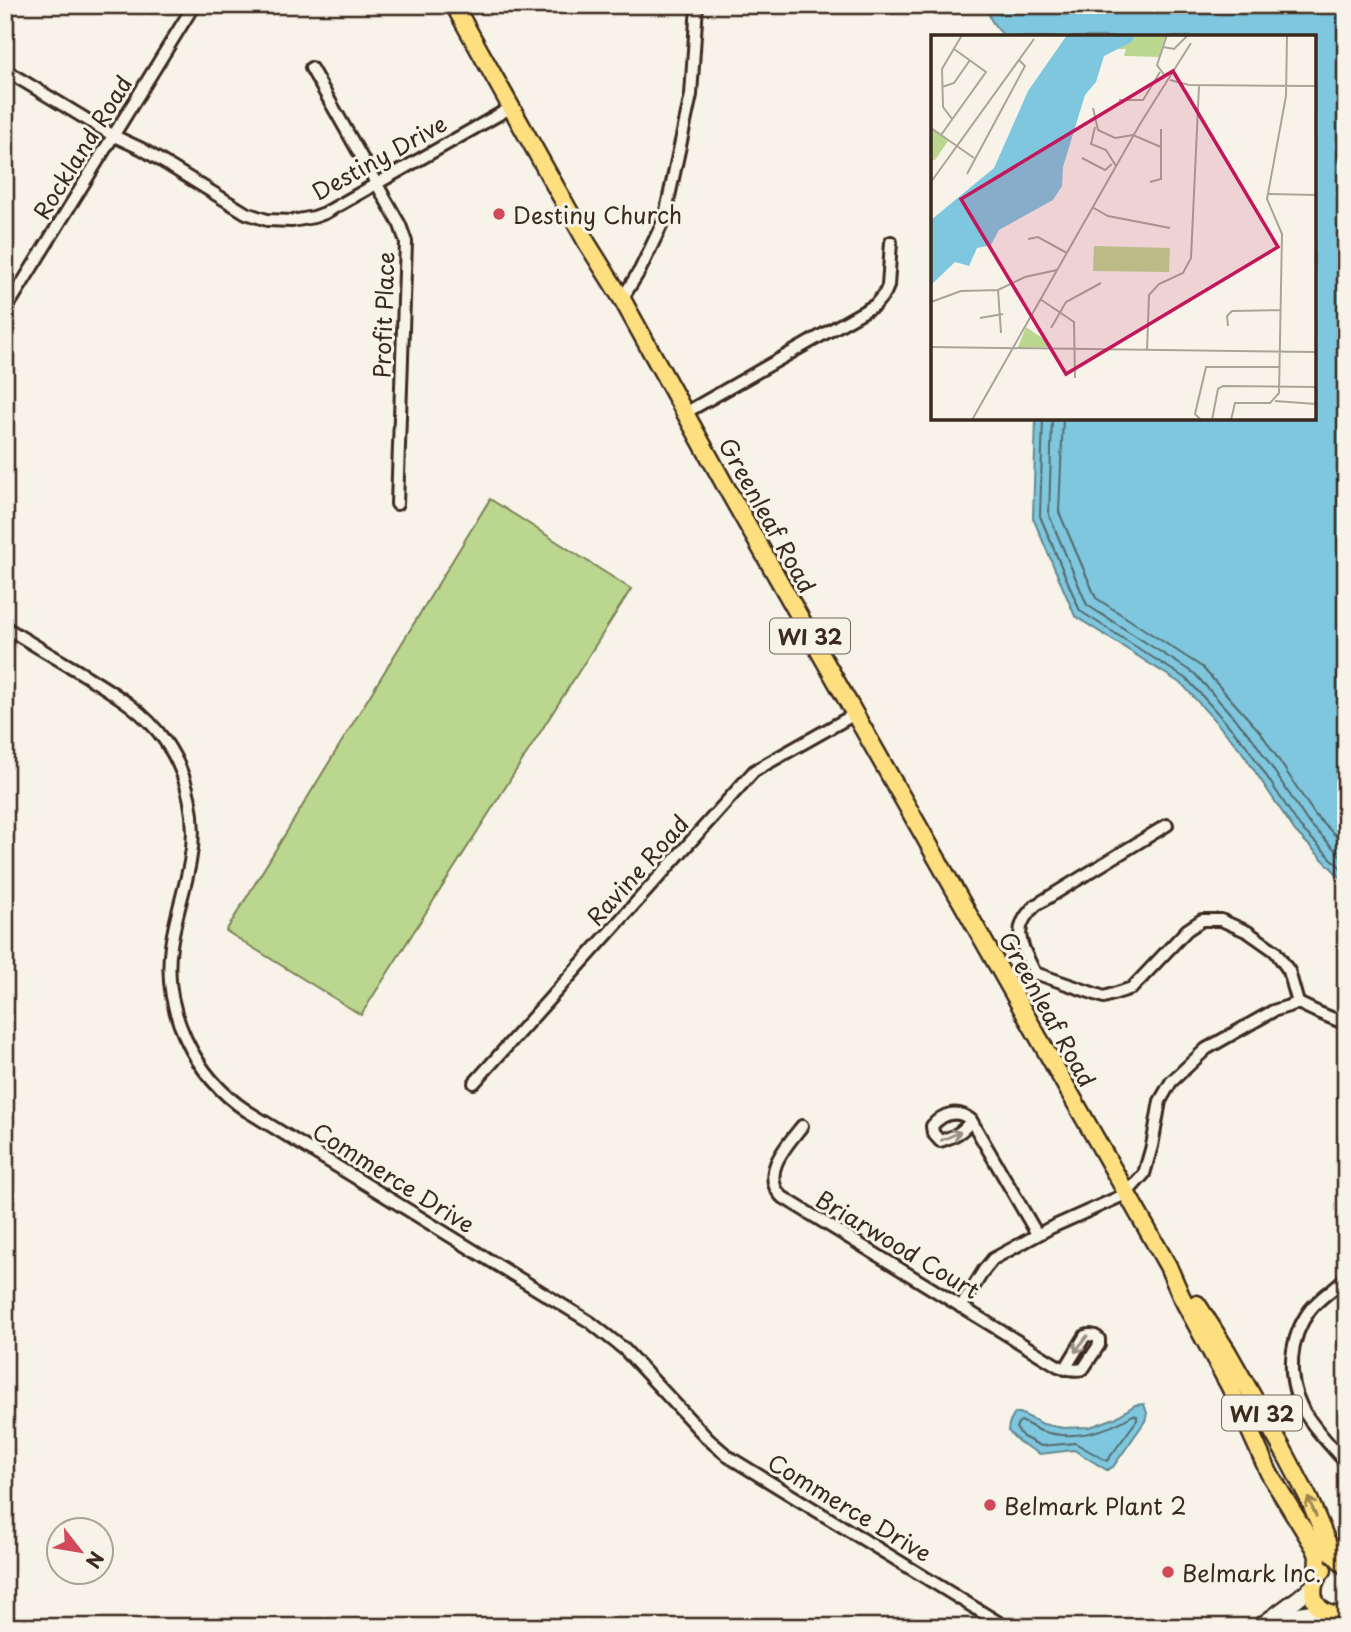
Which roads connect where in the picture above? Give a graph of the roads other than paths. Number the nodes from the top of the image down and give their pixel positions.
1 (194, 5) edge
2 (454, 5) edge
3 (697, 5) edge
4 (312, 68) dead end
5 (5, 71) edge
6 (512, 107) junction
7 (114, 136) junction
8 (377, 184) junction
9 (891, 242) dead end
10 (622, 299) junction
11 (5, 311) edge
12 (685, 413) junction
13 (397, 504) dead end
14 (5, 627) edge
15 (855, 714) junction
16 (1167, 825) dead end
17 (1035, 973) junction
18 (1011, 989) junction
19 (1298, 1003) junction
20 (1346, 1024) edge
21 (474, 1083) dead end
22 (971, 1120) dead end
23 (802, 1126) dead end
24 (1126, 1194) junction
25 (1037, 1234) junction
26 (1168, 1266) junction
27 (1346, 1277) edge
28 (961, 1307) junction
29 (1065, 1369) dead end
30 (1346, 1463) edge
31 (1345, 1566) edge
32 (1315, 1581) junction
33 (1338, 1617) edge
34 (1006, 1627) edge
35 (1259, 1627) edge
36 (1272, 1627) edge

1 - 7 street, Rockland Road
2 - 6 main road, Greenleaf Road / WI 32
3 - 10 street
4 - 8 street, Profit Place
5 - 7 street, Destiny Drive
6 - 8 street, Destiny Drive
6 - 10 main road, Greenleaf Road / WI 32
7 - 8 street, Destiny Drive
7 - 11 street, Rockland Road
8 - 13 street, Profit Place
9 - 12 street
10 - 12 main road, Greenleaf Road / WI 32
12 - 15 main road, Greenleaf Road / WI 32
14 - 34 street, Commerce Drive
15 - 18 main road, Greenleaf Road / WI 32
15 - 21 street, Ravine Road
16 - 17 street
17 - 18 street
17 - 19 street
18 - 24 main road, Greenleaf Road / WI 32
19 - 20 street
19 - 24 street
22 - 25 street
23 - 28 street, Briarwood Court
24 - 25 street
24 - 26 main road, Greenleaf Road / WI 32
25 - 28 street
31 -> 26 main road, Greenleaf Road / WI 32
26 - 32 main road, Greenleaf Road / WI 32
27 - 30 street
28 - 29 street, Briarwood Court
31 - 32 main road
32 - 33 main road, WI 32
32 - 35 main road
33 - 36 main road

